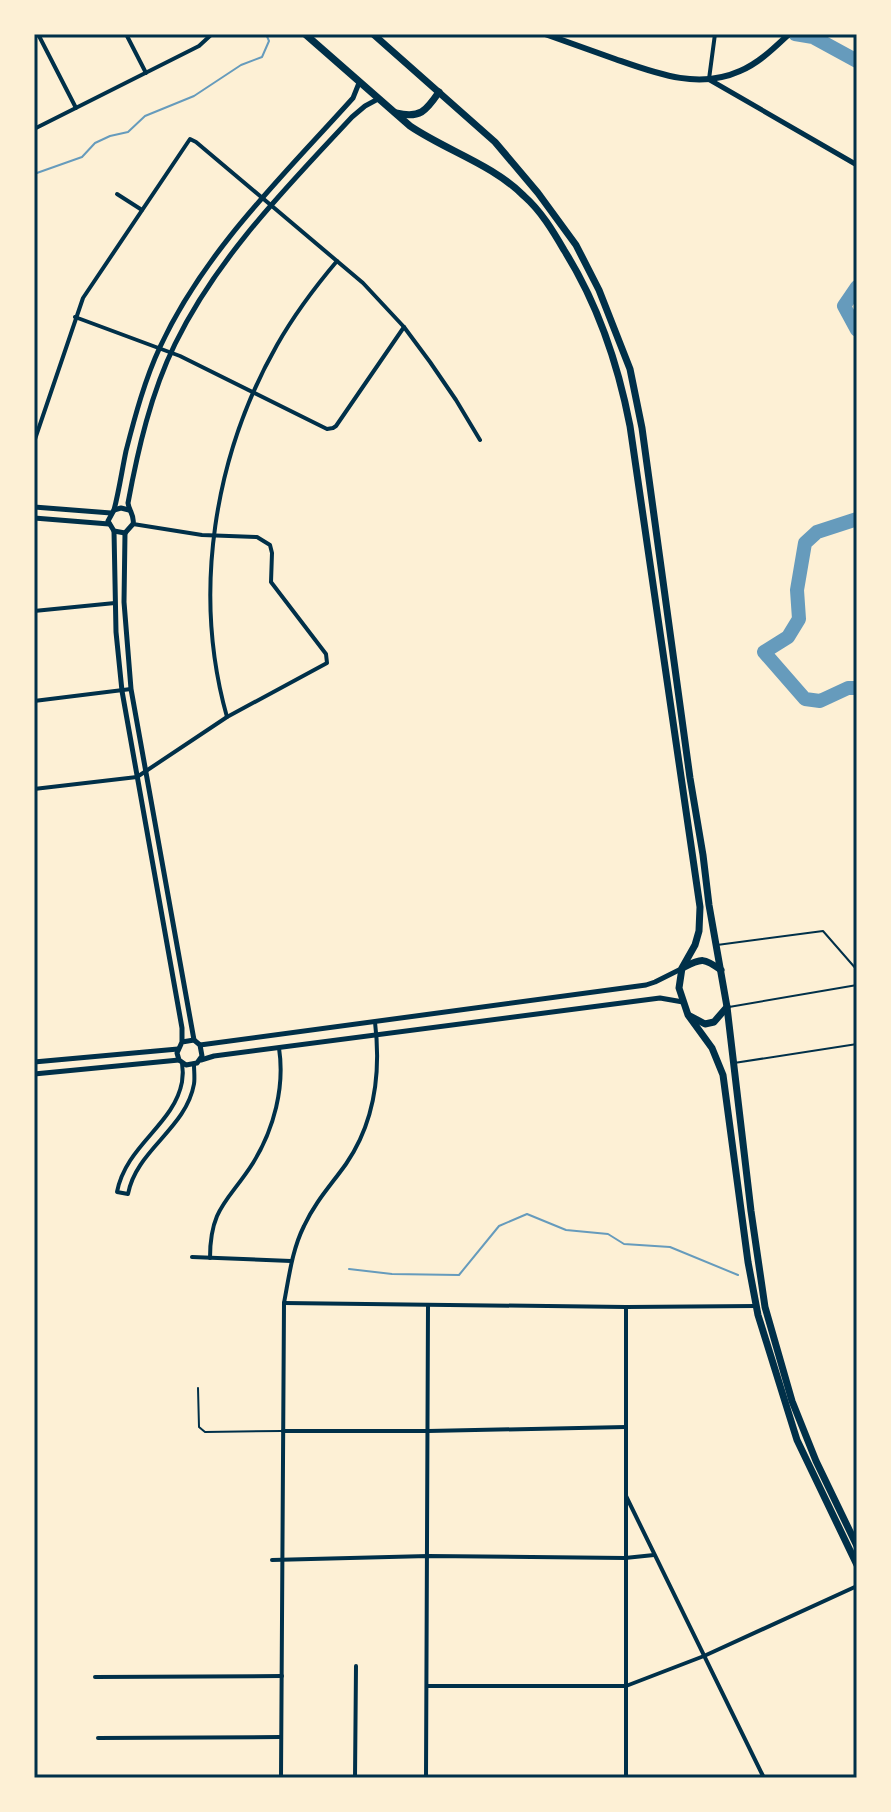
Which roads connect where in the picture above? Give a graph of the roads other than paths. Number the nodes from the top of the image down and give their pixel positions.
1 (38, 34) edge
2 (126, 34) edge
3 (212, 34) edge
4 (305, 34) edge
5 (545, 34) edge
6 (715, 34) edge
7 (789, 34) edge
8 (375, 35) edge
9 (146, 73) junction
10 (709, 79) junction
11 (359, 83) junction
12 (439, 92) junction
13 (378, 99) junction
14 (76, 108) junction
15 (393, 112) junction
16 (34, 129) edge
17 (857, 165) edge
18 (117, 194) dead end
19 (261, 197) junction
20 (270, 205) junction
21 (142, 210) junction
22 (337, 261) junction
23 (75, 317) junction
24 (404, 327) junction
25 (159, 348) junction
26 (171, 352) junction
27 (253, 392) junction
28 (34, 418) edge
29 (41, 420) junction
30 (480, 440) dead end
31 (34, 442) edge
32 (34, 507) edge
33 (129, 510) junction
34 (112, 512) junction
35 (34, 518) edge
36 (109, 524) junction
37 (133, 524) junction
38 (114, 531) junction
39 (125, 533) junction
40 (215, 536) junction
41 (115, 603) junction
42 (34, 611) edge
43 (131, 689) junction
44 (122, 691) junction
45 (34, 701) edge
46 (227, 717) junction
47 (146, 772) junction
48 (137, 777) junction
49 (34, 789) edge
50 (716, 945) junction
51 (682, 968) junction
52 (721, 970) junction
53 (857, 970) edge
54 (857, 985) edge
55 (683, 1002) junction
56 (727, 1007) junction
57 (688, 1015) junction
58 (375, 1022) junction
59 (377, 1035) junction
60 (194, 1040) junction
61 (182, 1042) junction
62 (857, 1044) edge
63 (200, 1045) junction
64 (279, 1048) junction
65 (178, 1049) junction
66 (200, 1060) junction
67 (181, 1061) junction
68 (34, 1062) edge
69 (733, 1063) junction
70 (194, 1065) junction
71 (34, 1074) edge
72 (192, 1257) dead end
73 (210, 1258) junction
74 (291, 1261) junction
75 (284, 1303) junction
76 (428, 1305) junction
77 (756, 1306) junction
78 (626, 1307) junction
79 (198, 1388) dead end
80 (626, 1427) junction
81 (283, 1431) junction
82 (428, 1431) junction
83 (626, 1495) junction
84 (857, 1546) edge
85 (654, 1555) junction
86 (428, 1556) junction
87 (625, 1558) junction
88 (272, 1560) dead end
89 (282, 1560) junction
90 (857, 1565) edge
91 (857, 1586) edge
92 (704, 1656) junction
93 (356, 1666) dead end
94 (282, 1676) junction
95 (95, 1677) dead end
96 (427, 1686) junction
97 (626, 1686) junction
98 (281, 1737) junction
99 (98, 1738) dead end
100 (281, 1778) edge
101 (355, 1778) edge
102 (426, 1778) edge
103 (626, 1778) edge
104 (764, 1778) edge

1 - 14 street
2 - 9 street
3 - 9 street
4 - 11 highway
5 - 10 main road
6 - 10 street
7 - 10 main road
8 - 12 highway
9 - 14 street
10 - 17 street
11 - 13 highway
11 - 19 street
12 - 15 highway
12 - 50 highway
13 - 15 highway
13 - 20 street
14 - 16 street
15 - 51 highway
18 - 21 street
19 - 20 street
19 - 21 street
19 - 25 street
20 - 22 street
20 - 26 street
21 - 23 street
22 - 24 street
22 - 27 street
23 - 25 street
23 - 29 street
24 - 27 street
24 - 30 street
25 - 26 street
25 - 34 street
26 - 27 street
26 - 33 street
27 - 40 street
28 - 29 street
29 - 31 street
32 - 34 street
33 - 34 street
33 - 37 street
34 - 36 street
35 - 36 street
36 - 38 street
37 - 39 street
37 - 40 street
38 - 39 street
38 - 41 street
39 - 43 street
40 - 46 street
40 - 46 street
41 - 42 street
41 - 44 street
43 - 44 street
43 - 47 street
44 - 45 street
44 - 48 street
46 - 47 street
47 - 48 street
47 - 60 street
48 - 49 street
48 - 61 street
50 - 52 highway
50 - 53 lane
51 - 52 highway
51 - 55 highway
51 - 58 street
52 - 56 highway
54 - 56 lane
55 - 57 highway
55 - 59 street
56 - 57 highway
56 - 69 highway
57 - 77 highway
58 - 59 street
58 - 63 street
59 - 64 street
59 - 74 street
60 - 61 street
60 - 63 street
61 - 65 street
62 - 69 lane
63 - 66 street
64 - 66 street
64 - 73 street
65 - 67 street
65 - 68 street
66 - 70 street
67 - 70 street
67 - 70 street
67 - 71 street
69 - 84 highway
72 - 73 street
73 - 74 street
74 - 75 street
75 - 76 street
75 - 81 street
76 - 78 street
76 - 82 street
77 - 78 street
77 - 90 highway
78 - 80 street
79 - 81 lane
80 - 82 street
80 - 83 street
81 - 82 street
81 - 89 street
82 - 86 street
83 - 85 street
83 - 87 street
85 - 87 street
85 - 92 street
86 - 87 street
86 - 89 street
86 - 96 street
87 - 97 street
88 - 89 street
89 - 94 street
91 - 92 street
92 - 97 street
92 - 104 street
93 - 101 street
94 - 95 street
94 - 98 street
96 - 97 street
96 - 102 street
97 - 103 street
98 - 99 street
98 - 100 street

